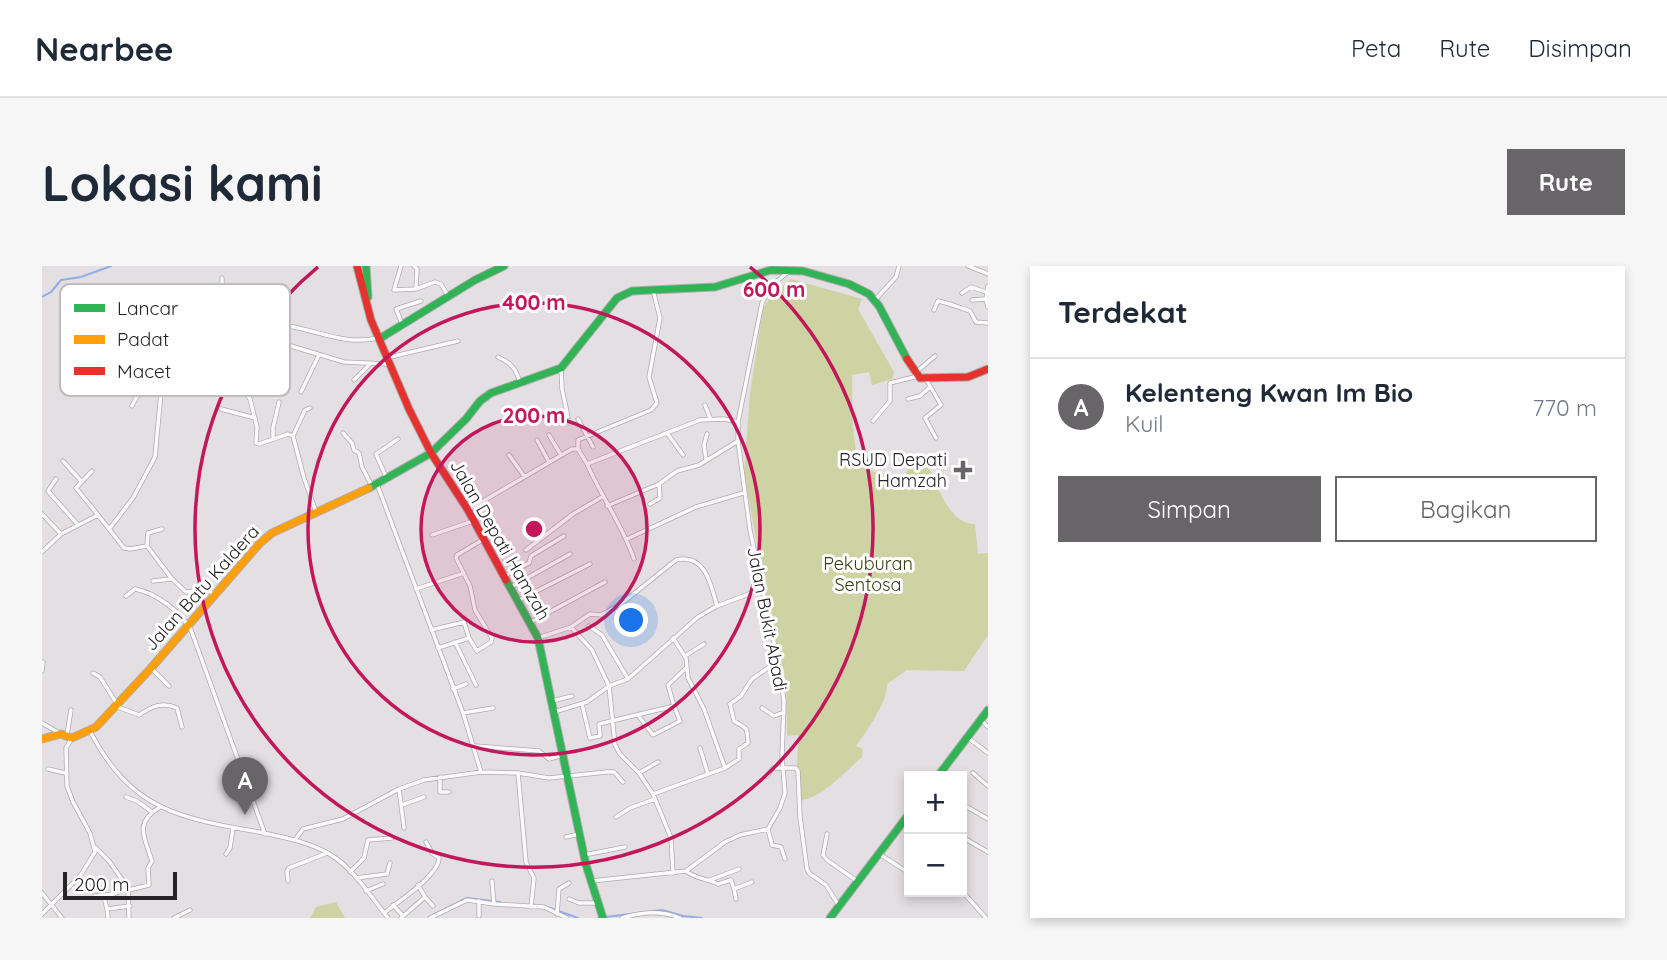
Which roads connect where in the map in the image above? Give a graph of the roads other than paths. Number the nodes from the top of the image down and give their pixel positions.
1 (357, 266) edge
2 (366, 266) edge
3 (401, 266) edge
4 (414, 266) edge
5 (504, 266) edge
6 (900, 266) edge
7 (968, 266) edge
8 (486, 270) edge
9 (788, 272) junction
10 (988, 274) edge
11 (222, 278) dead end
12 (222, 284) edge
13 (988, 286) edge
14 (416, 289) junction
15 (653, 290) junction
16 (986, 292) edge
17 (962, 293) dead end
18 (448, 296) junction
19 (986, 299) junction
20 (875, 300) junction
21 (972, 300) dead end
22 (421, 301) dead end
23 (988, 307) edge
24 (369, 310) junction
25 (934, 310) dead end
26 (988, 323) edge
27 (290, 326) edge
28 (403, 326) junction
29 (378, 339) junction
30 (458, 341) dead end
31 (290, 346) edge
32 (319, 355) junction
33 (935, 356) dead end
34 (498, 357) dead end
35 (387, 361) junction
36 (370, 364) junction
37 (561, 368) junction
38 (988, 369) edge
39 (916, 374) junction
40 (354, 380) dead end
41 (928, 383) junction
42 (520, 384) junction
43 (301, 392) dead end
44 (137, 396) edge
45 (158, 396) edge
46 (248, 396) edge
47 (908, 399) dead end
48 (279, 402) dead end
49 (705, 405) dead end
50 (132, 406) dead end
51 (310, 408) dead end
52 (221, 409) dead end
53 (568, 417) dead end
54 (255, 418) junction
55 (710, 418) junction
56 (578, 419) dead end
57 (873, 421) dead end
58 (738, 422) junction
59 (343, 433) dead end
60 (667, 433) junction
61 (707, 434) dead end
62 (549, 435) dead end
63 (293, 436) junction
64 (587, 436) junction
65 (936, 438) dead end
66 (274, 439) junction
67 (398, 439) dead end
68 (537, 440) dead end
69 (738, 441) junction
70 (593, 447) dead end
71 (578, 449) junction
72 (431, 453) junction
73 (509, 455) dead end
74 (561, 455) junction
75 (683, 455) dead end
76 (706, 460) junction
77 (62, 461) dead end
78 (549, 462) junction
79 (587, 464) junction
80 (92, 471) dead end
81 (524, 476) junction
82 (387, 478) junction
83 (56, 479) dead end
84 (81, 481) junction
85 (659, 484) junction
86 (374, 485) junction
87 (743, 493) junction
88 (602, 497) junction
89 (650, 505) dead end
90 (607, 506) junction
91 (468, 510) junction
92 (316, 512) junction
93 (42, 514) edge
94 (97, 514) junction
95 (474, 521) junction
96 (78, 525) junction
97 (110, 528) junction
98 (162, 529) dead end
99 (61, 534) junction
100 (432, 535) dead end
101 (564, 536) dead end
102 (484, 539) junction
103 (627, 539) junction
104 (147, 545) junction
105 (526, 550) dead end
106 (42, 552) edge
107 (570, 554) dead end
108 (634, 559) dead end
109 (590, 564) dead end
110 (464, 573) junction
111 (505, 576) junction
112 (172, 579) junction
113 (153, 581) dead end
114 (605, 582) dead end
115 (511, 587) junction
116 (415, 589) junction
117 (762, 589) junction
118 (215, 595) junction
119 (126, 596) dead end
120 (519, 600) junction
121 (716, 606) junction
122 (531, 622) junction
123 (188, 625) junction
124 (589, 626) dead end
125 (571, 627) junction
126 (430, 630) junction
127 (469, 638) junction
128 (538, 638) junction
129 (672, 638) junction
130 (456, 642) junction
131 (704, 644) dead end
132 (437, 648) junction
133 (685, 656) junction
134 (778, 661) junction
135 (43, 662) edge
136 (151, 668) junction
137 (687, 668) junction
138 (42, 671) edge
139 (93, 673) dead end
140 (628, 679) junction
141 (466, 684) dead end
142 (476, 685) dead end
143 (169, 686) dead end
144 (609, 686) junction
145 (453, 689) junction
146 (572, 696) dead end
147 (552, 701) junction
148 (582, 704) junction
149 (116, 705) junction
150 (674, 706) junction
151 (493, 708) dead end
152 (762, 708) dead end
153 (71, 710) dead end
154 (988, 710) edge
155 (553, 712) junction
156 (784, 712) junction
157 (463, 713) junction
158 (638, 715) junction
159 (611, 722) junction
160 (42, 723) edge
161 (987, 723) edge
162 (182, 727) dead end
163 (90, 731) junction
164 (66, 736) junction
165 (42, 739) edge
166 (971, 740) junction
167 (475, 746) junction
168 (700, 748) dead end
169 (988, 753) edge
170 (563, 755) junction
171 (658, 762) dead end
172 (725, 768) junction
173 (783, 768) junction
174 (48, 769) dead end
175 (942, 771) edge
176 (948, 771) edge
177 (481, 772) junction
178 (65, 773) junction
179 (518, 773) junction
180 (639, 773) junction
181 (973, 773) dead end
182 (708, 774) junction
183 (767, 776) dead end
184 (440, 777) junction
185 (568, 777) junction
186 (623, 782) dead end
187 (988, 786) edge
188 (399, 789) junction
189 (449, 792) dead end
190 (654, 796) junction
191 (125, 797) dead end
192 (424, 797) dead end
193 (402, 805) junction
194 (160, 807) junction
195 (967, 807) edge
196 (152, 812) junction
197 (616, 817) dead end
198 (988, 819) edge
199 (904, 823) edge
200 (904, 824) edge
201 (233, 828) junction
202 (404, 828) dead end
203 (768, 829) junction
204 (265, 834) junction
205 (579, 834) junction
206 (827, 834) dead end
207 (566, 837) dead end
208 (392, 838) dead end
209 (967, 840) edge
210 (295, 841) junction
211 (426, 842) dead end
212 (625, 846) dead end
213 (95, 847) junction
214 (988, 852) edge
215 (327, 853) junction
216 (226, 854) dead end
217 (584, 855) junction
218 (881, 855) junction
219 (785, 859) dead end
220 (390, 863) dead end
221 (738, 869) dead end
222 (904, 870) edge
223 (687, 871) junction
224 (350, 872) junction
225 (673, 874) junction
226 (356, 878) junction
227 (710, 880) junction
228 (288, 881) dead end
229 (492, 881) dead end
230 (591, 881) junction
231 (857, 881) junction
232 (752, 882) dead end
233 (569, 883) dead end
234 (383, 884) dead end
235 (418, 886) junction
236 (129, 889) junction
237 (734, 889) junction
238 (366, 891) junction
239 (42, 893) edge
240 (95, 896) dead end
241 (967, 896) edge
242 (425, 897) junction
243 (569, 899) dead end
244 (736, 899) dead end
245 (105, 901) dead end
246 (479, 901) junction
247 (494, 901) junction
248 (598, 903) junction
249 (532, 904) junction
250 (51, 905) junction
251 (393, 905) junction
252 (130, 906) junction
253 (433, 906) dead end
254 (839, 906) junction
255 (107, 909) junction
256 (190, 910) dead end
257 (558, 911) junction
258 (384, 913) junction
259 (42, 914) edge
260 (480, 916) dead end
261 (403, 917) edge
262 (986, 917) edge
263 (62, 918) edge
264 (108, 918) edge
265 (129, 918) edge
266 (174, 918) edge
267 (388, 918) edge
268 (430, 918) edge
269 (567, 918) edge
270 (603, 918) edge
271 (622, 918) edge
272 (680, 918) edge
273 (832, 918) edge

1 - 24 main road, Jalan Depati Hamzah
2 - 24 main road, Jalan Depati Hamzah
3 - 14 street
4 - 14 street
5 - 8 main road
6 - 20 street
7 - 10 street
8 - 18 main road
9 - 15 main road
9 - 20 main road
9 - 58 street, Jalan Bukit Abadi
11 - 12 street
13 - 16 street
14 - 18 street
15 - 37 main road
15 - 64 street
16 - 17 street
16 - 19 street
18 - 28 main road
19 - 21 street
19 - 23 street
20 - 39 main road
22 - 28 street
24 - 29 main road, Jalan Depati Hamzah
25 - 26 street
27 - 29 street
28 - 29 main road
29 - 35 main road, Jalan Depati Hamzah
30 - 35 street
31 - 32 street
32 - 36 street
32 - 43 street
33 - 39 street
34 - 42 street
35 - 36 street
35 - 72 main road, Jalan Depati Hamzah
36 - 40 street
37 - 42 main road, Jalan Batu Kaldera
37 - 53 street
38 - 41 main road
39 - 41 main road
39 - 57 street
41 - 47 street
41 - 65 street
42 - 72 main road, Jalan Batu Kaldera
44 - 50 street
45 - 97 street
46 - 54 street
48 - 66 street
49 - 55 street
51 - 63 street
52 - 54 street
54 - 66 street
55 - 58 street
55 - 60 street
56 - 64 street
58 - 69 street, Jalan Bukit Abadi
59 - 86 street
60 - 75 street
60 - 79 street
61 - 76 street
62 - 74 street
63 - 66 street
63 - 92 street
64 - 70 street
64 - 71 street
67 - 82 street
68 - 78 street
69 - 76 street
69 - 87 street, Jalan Bukit Abadi
71 - 74 street
71 - 79 street
72 - 82 main road, Jalan Batu Kaldera
72 - 91 main road, Jalan Depati Hamzah
73 - 81 street
74 - 78 street
76 - 85 street
77 - 84 street
78 - 81 street
79 - 88 street
80 - 84 street
81 - 91 street
82 - 86 main road, Jalan Batu Kaldera
83 - 96 street
84 - 94 street
85 - 89 street
85 - 90 street
86 - 92 main road, Jalan Batu Kaldera
86 - 116 street
87 - 103 street
87 - 117 street, Jalan Bukit Abadi
88 - 90 street
88 - 105 street
90 - 103 street
91 - 95 main road, Jalan Depati Hamzah
92 - 118 main road, Jalan Batu Kaldera
93 - 99 street
94 - 96 street
94 - 97 street
95 - 100 street
95 - 102 main road, Jalan Depati Hamzah
96 - 99 street
97 - 104 street
98 - 104 street
99 - 106 street
101 - 111 street
102 - 110 street
102 - 111 main road, Jalan Depati Hamzah
103 - 108 street
104 - 112 street
107 - 115 street
109 - 120 street
110 - 116 street
110 - 127 street
111 - 115 main road, Jalan Depati Hamzah
112 - 113 street
112 - 118 street
114 - 122 street
115 - 120 main road, Jalan Depati Hamzah
116 - 126 street
117 - 121 street
117 - 134 street, Jalan Bukit Abadi
118 - 123 main road, Jalan Batu Kaldera
119 - 123 street
120 - 122 main road, Jalan Depati Hamzah
121 - 125 street
121 - 129 street
122 - 128 main road, Jalan Depati Hamzah
123 - 136 main road, Jalan Batu Kaldera
123 - 204 street
124 - 140 street
125 - 128 street
125 - 144 street
126 - 127 street
126 - 132 street
127 - 130 street
128 - 147 main road, Jalan Depati Hamzah
129 - 133 street
129 - 140 street
130 - 132 street
130 - 142 street
131 - 133 street
132 - 145 street
133 - 137 street
134 - 156 street, Jalan Bukit Abadi
134 - 172 street
135 - 138 street
136 - 143 street
136 - 149 main road, Jalan Batu Kaldera
137 - 150 street
137 - 172 street
139 - 149 street
140 - 144 street
141 - 145 street
144 - 148 street
144 - 159 street
145 - 157 street
146 - 147 street
147 - 155 main road, Jalan Depati Hamzah
148 - 155 street
148 - 159 street
149 - 162 street
149 - 163 main road, Jalan Batu Kaldera
150 - 158 street
150 - 158 street
151 - 157 street
152 - 156 street
153 - 164 street
154 - 175 main road
155 - 170 main road, Jalan Depati Hamzah
156 - 173 street, Jalan Bukit Abadi
157 - 167 street
158 - 159 street
159 - 180 street
160 - 164 street
161 - 166 main road
163 - 164 main road
163 - 194 street
164 - 165 main road
164 - 178 street
166 - 169 street
166 - 176 main road
167 - 170 street
167 - 177 street
168 - 182 street
170 - 185 main road, Jalan Depati Hamzah
171 - 180 street
172 - 182 street
173 - 183 street
173 - 203 street, Jalan Bukit Abadi
173 - 254 street
174 - 178 street
177 - 179 street
177 - 184 street
178 - 213 street
179 - 185 street
179 - 249 street
180 - 190 street
181 - 187 street
182 - 190 street
184 - 188 street
184 - 189 street
185 - 186 street
185 - 205 main road, Jalan Depati Hamzah
188 - 193 street
188 - 210 street
190 - 197 street
190 - 225 street
191 - 196 street
192 - 193 street
193 - 202 street
194 - 196 street
194 - 201 street
195 - 198 street
196 - 236 street
199 - 231 main road
200 - 218 main road
201 - 204 street
201 - 216 street
203 - 219 street
203 - 223 street
204 - 210 street
205 - 207 street
205 - 217 main road, Jalan Depati Hamzah
206 - 231 street
208 - 224 street
209 - 214 street
210 - 215 street
211 - 235 street
212 - 217 street
213 - 236 street
213 - 250 street
215 - 224 street
215 - 228 street
217 - 230 main road, Jalan Depati Hamzah
218 - 222 street
218 - 273 main road
220 - 226 street
221 - 227 street
223 - 225 street
223 - 227 street
224 - 226 street
225 - 230 street
226 - 238 street
227 - 237 street
229 - 247 street
230 - 248 main road, Jalan Depati Hamzah
231 - 254 main road
232 - 237 street
233 - 257 street
234 - 238 street
235 - 242 street
235 - 251 street
236 - 240 street
236 - 252 street
237 - 244 street
238 - 258 street
239 - 250 street
241 - 262 street
242 - 253 street
242 - 261 street
243 - 248 street
245 - 255 street
246 - 247 street
246 - 260 street
246 - 268 street
247 - 249 street
248 - 270 main road, Jalan Depati Hamzah
249 - 257 street
250 - 259 street
250 - 263 street
251 - 258 street
251 - 261 street
252 - 255 street
252 - 265 street
254 - 273 main road
255 - 264 street
256 - 266 street
257 - 269 street
258 - 267 street
271 - 272 street

